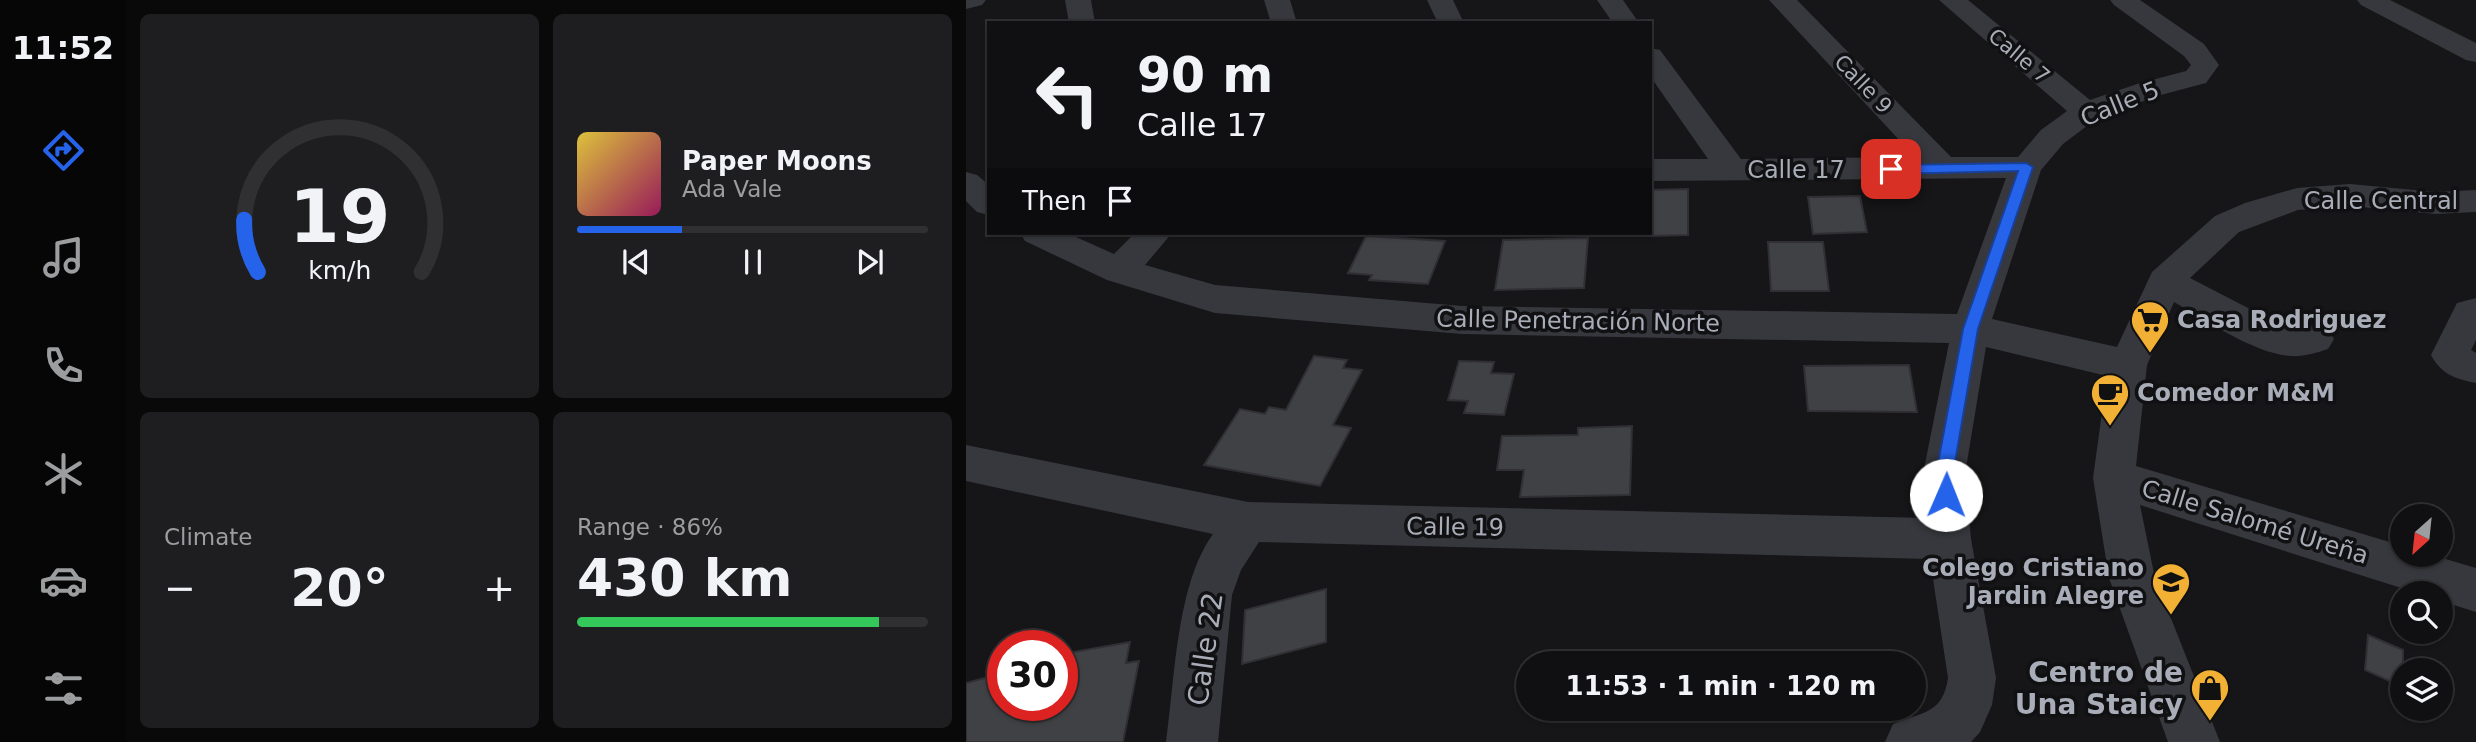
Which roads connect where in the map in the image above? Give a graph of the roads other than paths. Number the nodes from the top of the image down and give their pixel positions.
1 (973, 0) edge
2 (1078, 0) edge
3 (1277, 0) edge
4 (1440, 0) edge
5 (1609, 0) edge
6 (1782, 0) edge
7 (1952, 0) edge
8 (2123, 0) edge
9 (2370, 0) edge
10 (966, 1) edge
11 (1082, 21) edge
12 (1283, 21) edge
13 (1450, 21) edge
14 (1625, 21) edge
15 (2476, 54) edge
16 (1652, 59) edge
17 (2085, 113) junction
18 (2026, 167) junction
19 (1944, 169) junction
20 (1652, 170) edge
21 (1733, 170) junction
22 (966, 183) edge
23 (2476, 201) edge
24 (987, 202) edge
25 (1041, 235) edge
26 (1153, 235) edge
27 (1119, 271) junction
28 (2165, 281) junction
29 (2476, 312) edge
30 (1970, 329) junction
31 (2315, 340) dead end
32 (2128, 365) junction
33 (2476, 368) edge
34 (966, 463) edge
35 (2114, 478) junction
36 (1248, 522) junction
37 (1950, 539) junction
38 (2476, 590) edge
39 (1192, 742) edge
40 (1911, 742) edge
41 (2194, 742) edge

1 - 10 street
2 - 11 street
3 - 12 street
4 - 13 street
5 - 14 street
6 - 19 street, Calle 9
7 - 17 street, Calle 7
8 - 17 street, Calle 5
9 - 15 street
16 - 21 street
17 - 18 street, Calle 5
18 - 19 street, Calle 17
18 - 30 street, Calle 5
19 - 21 street, Calle 17
20 - 21 street, Calle 17
22 - 24 street
23 - 28 street, Calle Central
25 - 27 street, Calle Penetración Norte
26 - 27 street
27 - 30 street, Calle Penetración Norte
28 - 31 street
28 - 32 street, Calle Central
29 - 33 street
30 - 32 street, Calle Penetración Norte
30 - 37 street, Calle 5
32 - 35 street, Calle Central
34 - 36 street, Calle 19
35 - 38 street, Calle Salomé Ureña
35 - 41 street, Calle Central
36 - 37 street, Calle 19
36 - 39 street, Calle 22
37 - 40 street, Calle 5

